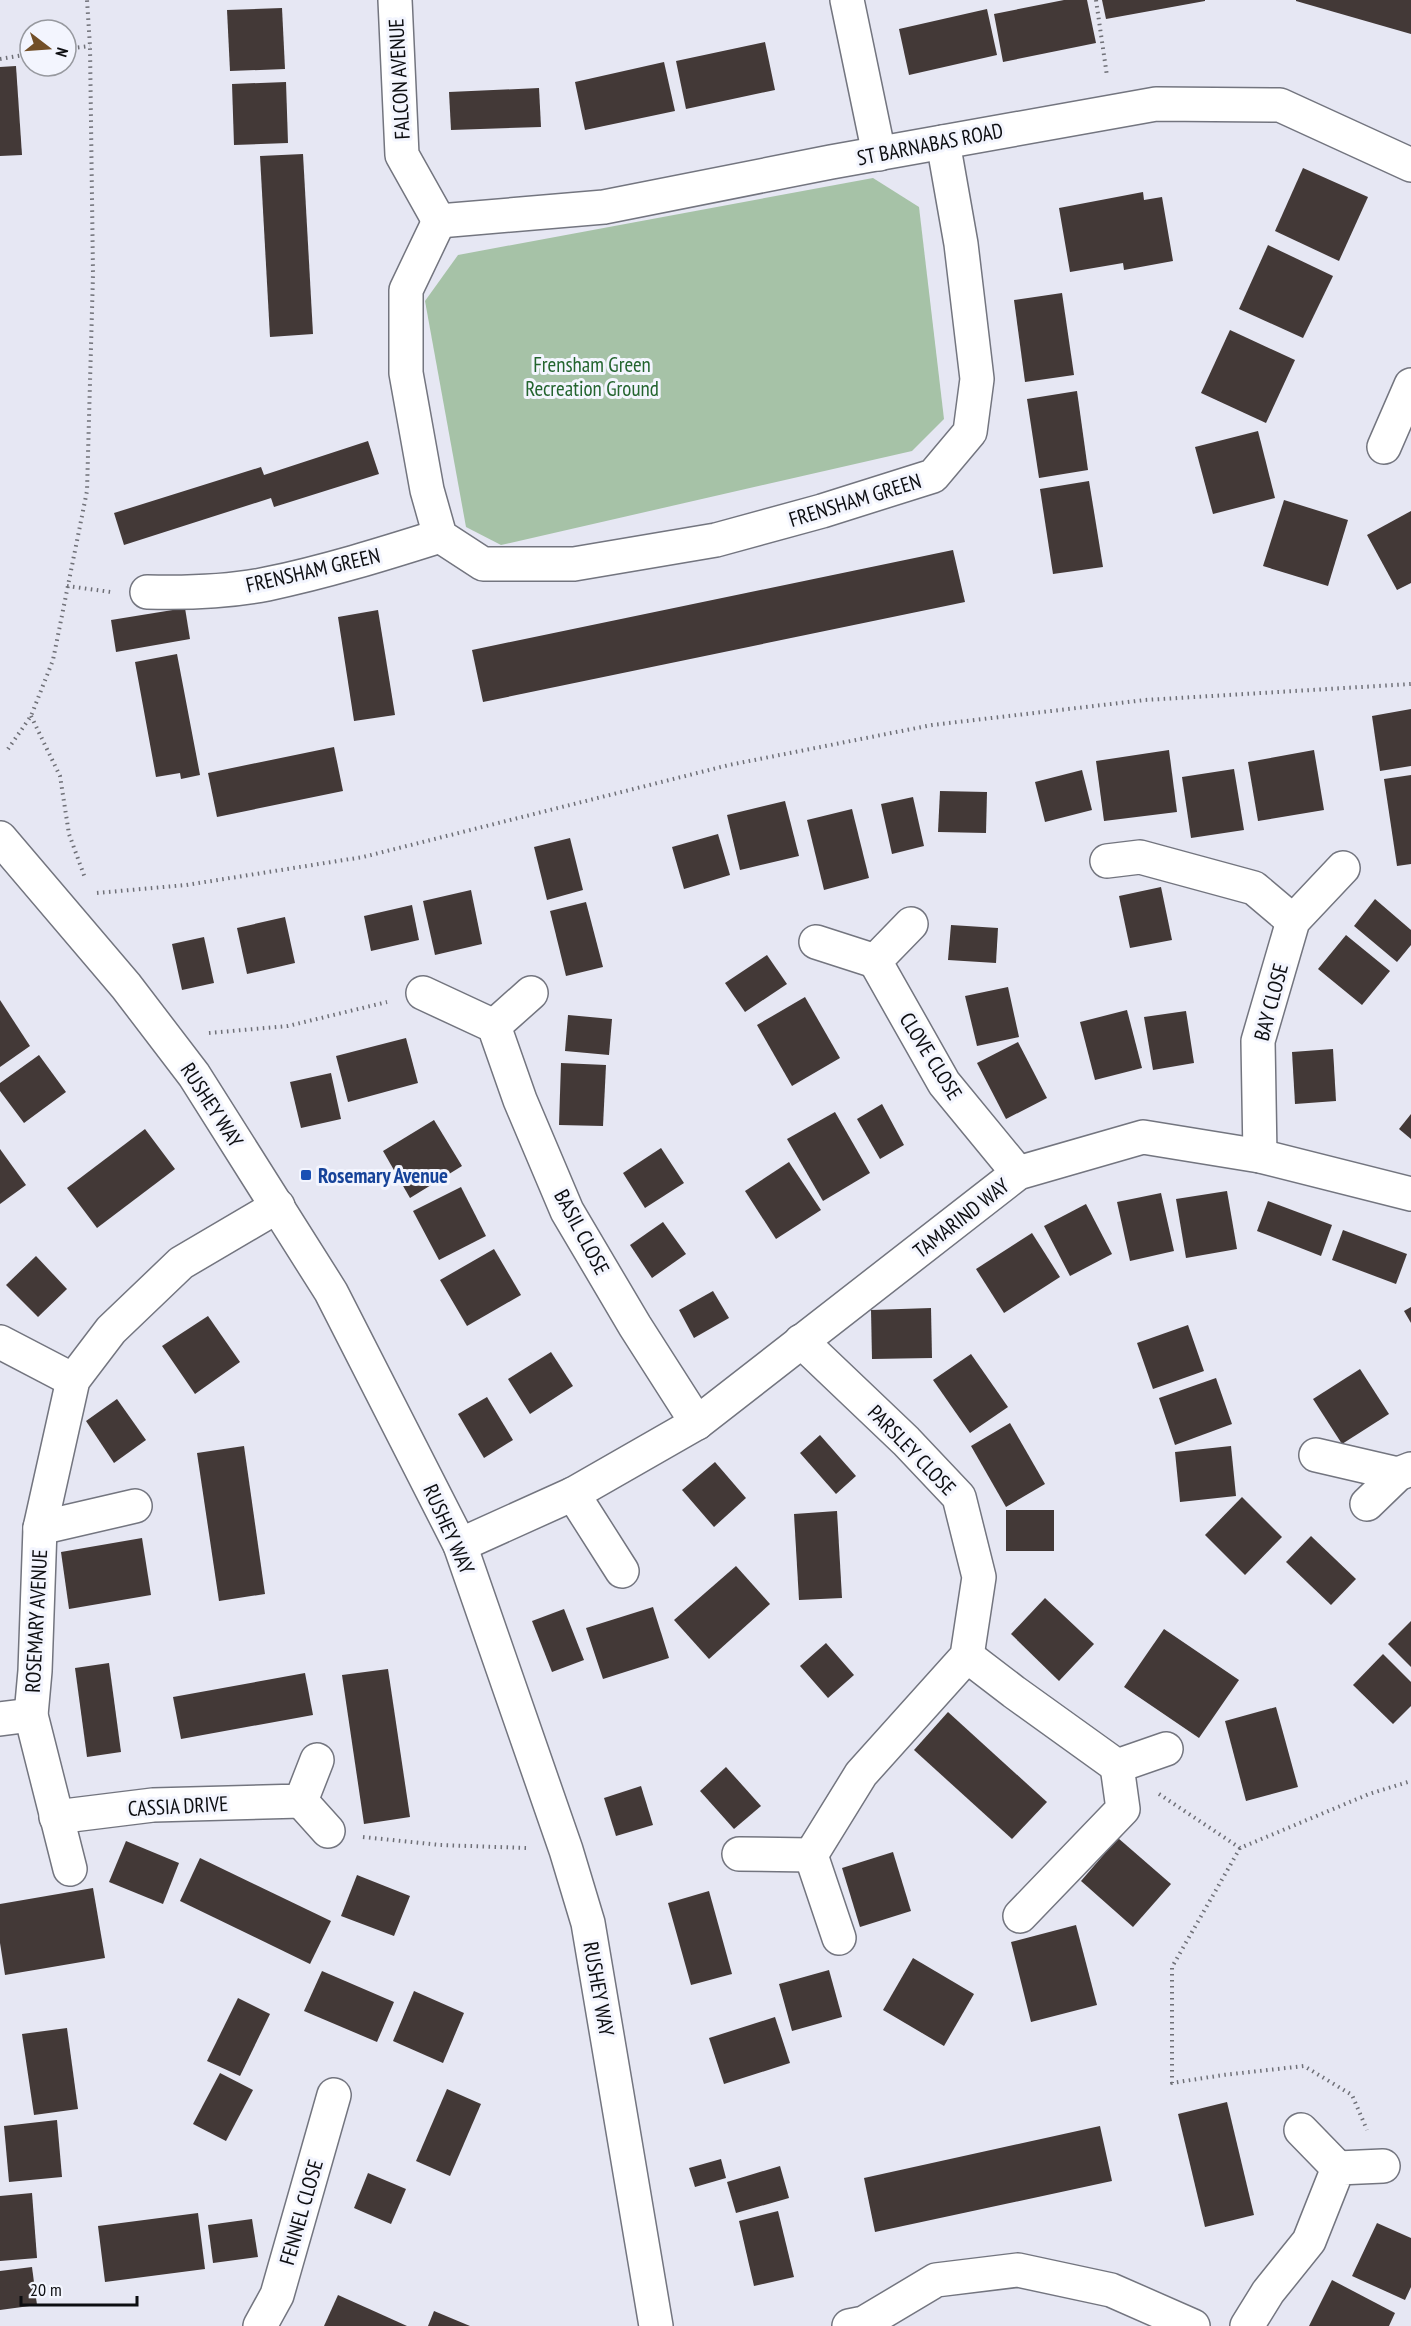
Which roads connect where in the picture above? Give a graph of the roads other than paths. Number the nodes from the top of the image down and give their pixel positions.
1 (395, 0) edge
2 (847, 0) edge
3 (943, 142) junction
4 (879, 154) junction
5 (1411, 165) edge
6 (439, 221) junction
7 (1411, 385) edge
8 (1384, 447) dead end
9 (440, 536) junction
10 (147, 592) road end
11 (0, 838) edge
12 (1107, 861) dead end
13 (1343, 868) dead end
14 (1293, 921) junction
15 (910, 924) dead end
16 (816, 942) dead end
17 (875, 961) junction
18 (423, 993) road end
19 (531, 993) dead end
20 (494, 1026) junction
21 (1260, 1156) junction
22 (1018, 1173) junction
23 (1411, 1194) edge
24 (278, 1206) junction
25 (801, 1341) junction
26 (0, 1342) edge
27 (73, 1380) junction
28 (697, 1423) junction
29 (1316, 1455) dead end
30 (1404, 1471) edge
31 (573, 1494) junction
32 (1367, 1504) dead end
33 (135, 1506) dead end
34 (40, 1528) junction
35 (460, 1545) junction
36 (622, 1571) dead end
37 (968, 1656) junction
38 (16, 1717) edge
39 (1166, 1749) dead end
40 (317, 1760) dead end
41 (1117, 1766) junction
42 (301, 1801) junction
43 (56, 1817) junction
44 (328, 1831) road end
45 (740, 1854) dead end
46 (811, 1855) junction
47 (70, 1869) dead end
48 (1020, 1916) dead end
49 (838, 1938) dead end
50 (334, 2095) dead end
51 (1301, 2130) dead end
52 (1383, 2166) dead end
53 (1338, 2168) junction
54 (860, 2325) edge
55 (260, 2326) edge
56 (656, 2326) edge
57 (1193, 2326) edge
58 (1247, 2326) edge

1 - 6 street, FALCON AVENUE
2 - 4 street
3 - 4 street, ST BARNABAS ROAD
3 - 5 street, ST BARNABAS ROAD
3 - 9 street, FRENSHAM GREEN
4 - 6 street, ST BARNABAS ROAD
6 - 9 street
7 - 8 street
9 - 10 street, FRENSHAM GREEN
11 - 24 street, RUSHEY WAY
12 - 14 street
13 - 14 street, BAY CLOSE
14 - 21 street, BAY CLOSE
15 - 17 street
16 - 17 street
17 - 22 street, CLOVE CLOSE
18 - 20 street
19 - 20 street
20 - 28 street, BASIL CLOSE
21 - 22 street, TAMARIND WAY
21 - 23 street, TAMARIND WAY
22 - 25 street, TAMARIND WAY
24 - 27 street, ROSEMARY AVENUE
24 - 35 street, RUSHEY WAY
25 - 28 street, TAMARIND WAY
25 - 37 street, PARSLEY CLOSE
26 - 27 street
27 - 34 street, ROSEMARY AVENUE
28 - 31 street, TAMARIND WAY
29 - 30 street
30 - 32 street
31 - 35 street, TAMARIND WAY
31 - 36 street
33 - 34 street, ROSEMARY AVENUE
34 - 38 street, ROSEMARY AVENUE
35 - 56 street, RUSHEY WAY
37 - 41 street
37 - 46 street
38 - 43 street, ROSEMARY AVENUE
39 - 41 street
40 - 42 street
41 - 48 street
42 - 43 street, CASSIA DRIVE
42 - 44 street
43 - 47 street, ROSEMARY AVENUE
45 - 46 street
46 - 49 street
50 - 55 street, FENNEL CLOSE
51 - 53 street
52 - 53 street
53 - 58 street
54 - 57 street

